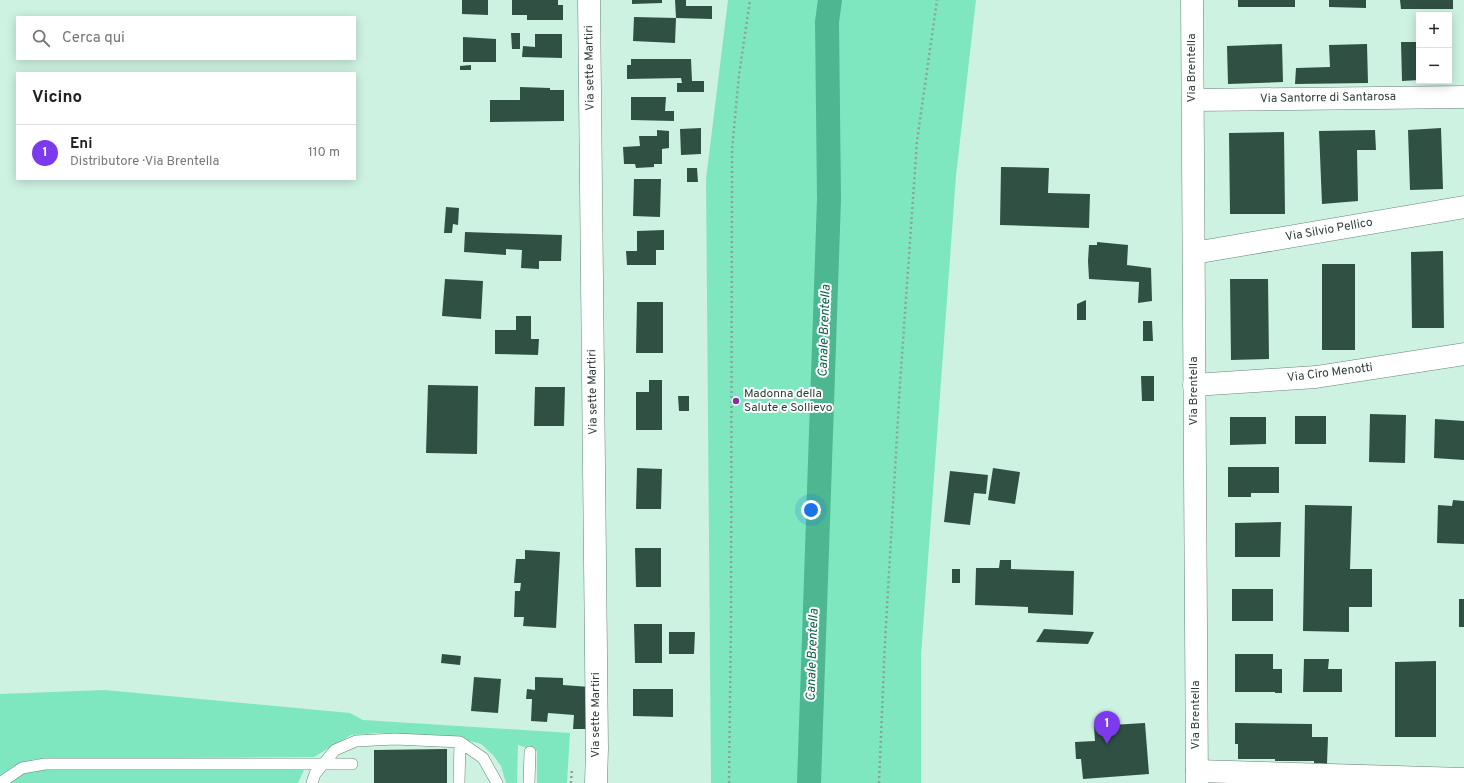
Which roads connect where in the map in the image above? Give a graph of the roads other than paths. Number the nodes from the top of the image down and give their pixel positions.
1 (589, 0) edge
2 (1192, 0) edge
3 (1464, 97) edge
4 (1193, 100) junction
5 (1464, 207) edge
6 (1194, 253) junction
7 (1464, 354) edge
8 (1194, 385) junction
9 (460, 742) junction
10 (530, 752) dead end
11 (323, 764) junction
12 (352, 764) dead end
13 (1197, 777) edge
14 (1464, 779) edge
15 (0, 783) edge
16 (312, 783) edge
17 (459, 783) edge
18 (497, 783) edge
19 (529, 783) edge
20 (596, 783) edge

1 - 20 main road, Via sette Martiri
2 - 4 main road, Via Brentella
3 - 4 main road, Via Santorre di Santarosa
4 - 6 main road, Via Brentella
5 - 6 main road, Via Silvio Pellico
6 - 8 main road, Via Brentella
7 - 8 main road, Via Ciro Menotti
8 - 13 main road, Via Brentella
9 - 11 lane
9 - 17 lane
9 - 18 lane
10 - 19 lane
11 - 12 lane
11 - 15 lane
11 - 16 lane
13 - 14 main road

